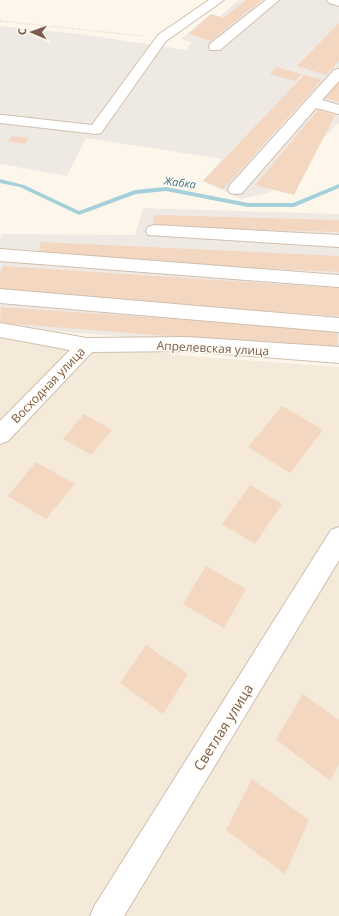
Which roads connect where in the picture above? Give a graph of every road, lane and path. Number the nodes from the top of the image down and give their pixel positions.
1 (218, 0) edge
2 (273, 0) edge
3 (334, 0) edge
4 (339, 2) edge
5 (0, 21) edge
6 (162, 38) junction
7 (216, 47) dead end
8 (338, 75) edge
9 (313, 102) junction
10 (339, 110) edge
11 (3, 118) dead end
12 (236, 189) dead end
13 (154, 231) dead end
14 (339, 241) edge
15 (0, 255) edge
16 (339, 281) edge
17 (0, 296) edge
18 (339, 325) edge
19 (1, 330) edge
20 (87, 345) junction
21 (339, 355) edge
22 (0, 435) edge
23 (339, 538) edge
24 (106, 916) edge

1 - 6 street
2 - 7 street
3 - 4 street
5 - 6 path
6 - 11 street
8 - 9 street
9 - 10 street
9 - 12 street
13 - 14 street
15 - 16 street
17 - 18 street
19 - 20 street, Восходная улица
20 - 21 street, Апрелевская улица
20 - 22 street, Восходная улица
23 - 24 street, Светлая улица

